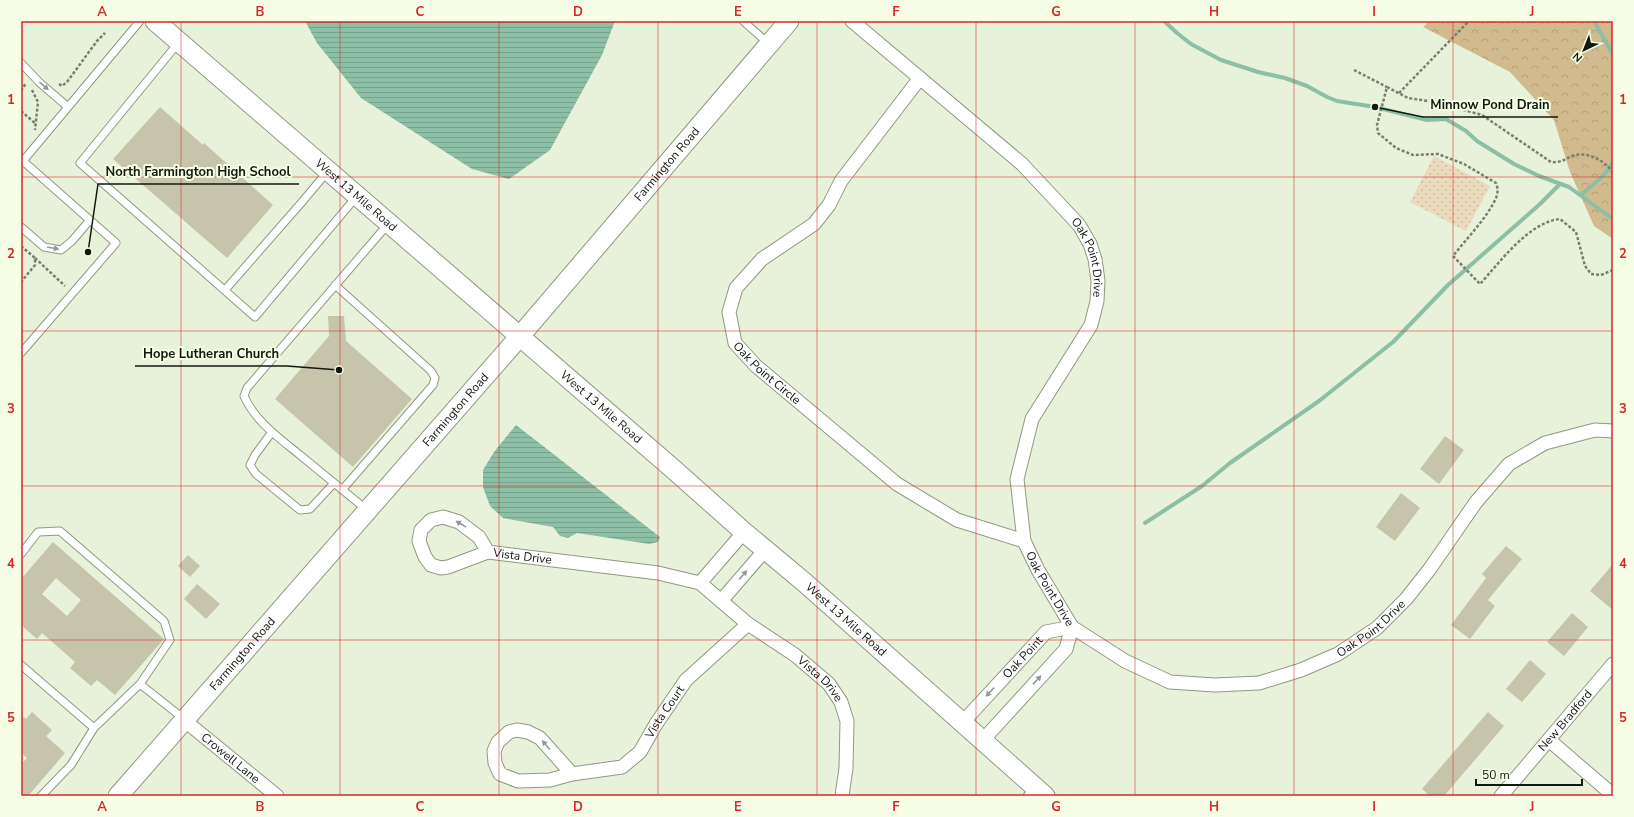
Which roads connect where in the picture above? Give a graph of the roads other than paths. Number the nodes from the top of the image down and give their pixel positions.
1 (140, 21) edge
2 (155, 21) edge
3 (743, 21) edge
4 (789, 21) edge
5 (852, 21) edge
6 (179, 42) junction
7 (769, 44) junction
8 (21, 63) edge
9 (920, 78) junction
10 (68, 107) junction
11 (22, 163) edge
12 (328, 171) junction
13 (357, 196) junction
14 (89, 221) junction
15 (389, 223) junction
16 (21, 227) edge
17 (335, 285) junction
18 (225, 290) junction
19 (520, 336) junction
20 (21, 353) edge
21 (1613, 431) edge
22 (272, 432) junction
23 (334, 483) junction
24 (342, 490) junction
25 (367, 510) junction
26 (744, 532) junction
27 (1024, 542) junction
28 (765, 550) junction
29 (488, 552) junction
30 (21, 554) edge
31 (700, 583) junction
32 (721, 601) junction
33 (748, 624) junction
34 (1072, 627) junction
35 (1613, 664) edge
36 (21, 665) edge
37 (140, 684) junction
38 (184, 720) junction
39 (963, 722) junction
40 (94, 728) junction
41 (983, 740) junction
42 (1549, 740) junction
43 (572, 774) junction
44 (1036, 793) edge
45 (1613, 795) edge
46 (41, 796) edge
47 (118, 796) edge
48 (277, 796) edge
49 (842, 796) edge
50 (1501, 796) edge

1 - 10 lane
2 - 6 street, West 13 Mile Road
3 - 7 lane
4 - 7 street, Farmington Road
5 - 9 street, Oak Point Drive
6 - 12 street, West 13 Mile Road
6 - 18 lane
7 - 19 street, Farmington Road
8 -> 10 lane
9 - 27 street, Oak Point Drive
9 - 27 street, Oak Point Circle
10 - 11 lane
11 - 14 lane
12 - 13 street, West 13 Mile Road
12 - 18 lane
13 - 15 street, West 13 Mile Road
13 - 18 lane
16 -> 14 lane
14 - 20 lane
15 - 17 lane
15 - 19 street, West 13 Mile Road
17 - 22 lane
17 - 24 lane
19 - 25 street, Farmington Road
19 - 26 street, West 13 Mile Road
21 - 34 street, Oak Point Drive
22 - 23 lane
22 - 23 lane
23 - 24 lane
24 - 25 lane
25 - 38 street, Farmington Road
26 - 28 street, West 13 Mile Road
26 - 31 street
27 - 34 street, Oak Point Drive
32 -> 28 street
28 - 39 street, West 13 Mile Road
29 -> 29 street, Vista Drive
29 - 31 street, Vista Drive
30 - 37 lane
31 - 32 street, Vista Drive
32 - 33 street, Vista Drive
33 - 43 street, Vista Court
33 - 49 street, Vista Drive
34 -> 39 street, Oak Point
41 -> 34 street
35 - 42 street, New Bradford
36 - 40 lane
37 - 38 lane
37 - 40 lane
38 - 47 street, Farmington Road
38 - 48 street, Crowell Lane
39 - 41 street, West 13 Mile Road
40 - 46 lane
41 - 44 street, West 13 Mile Road
42 - 45 street
42 - 50 street, New Bradford
43 -> 43 street, Vista Court

